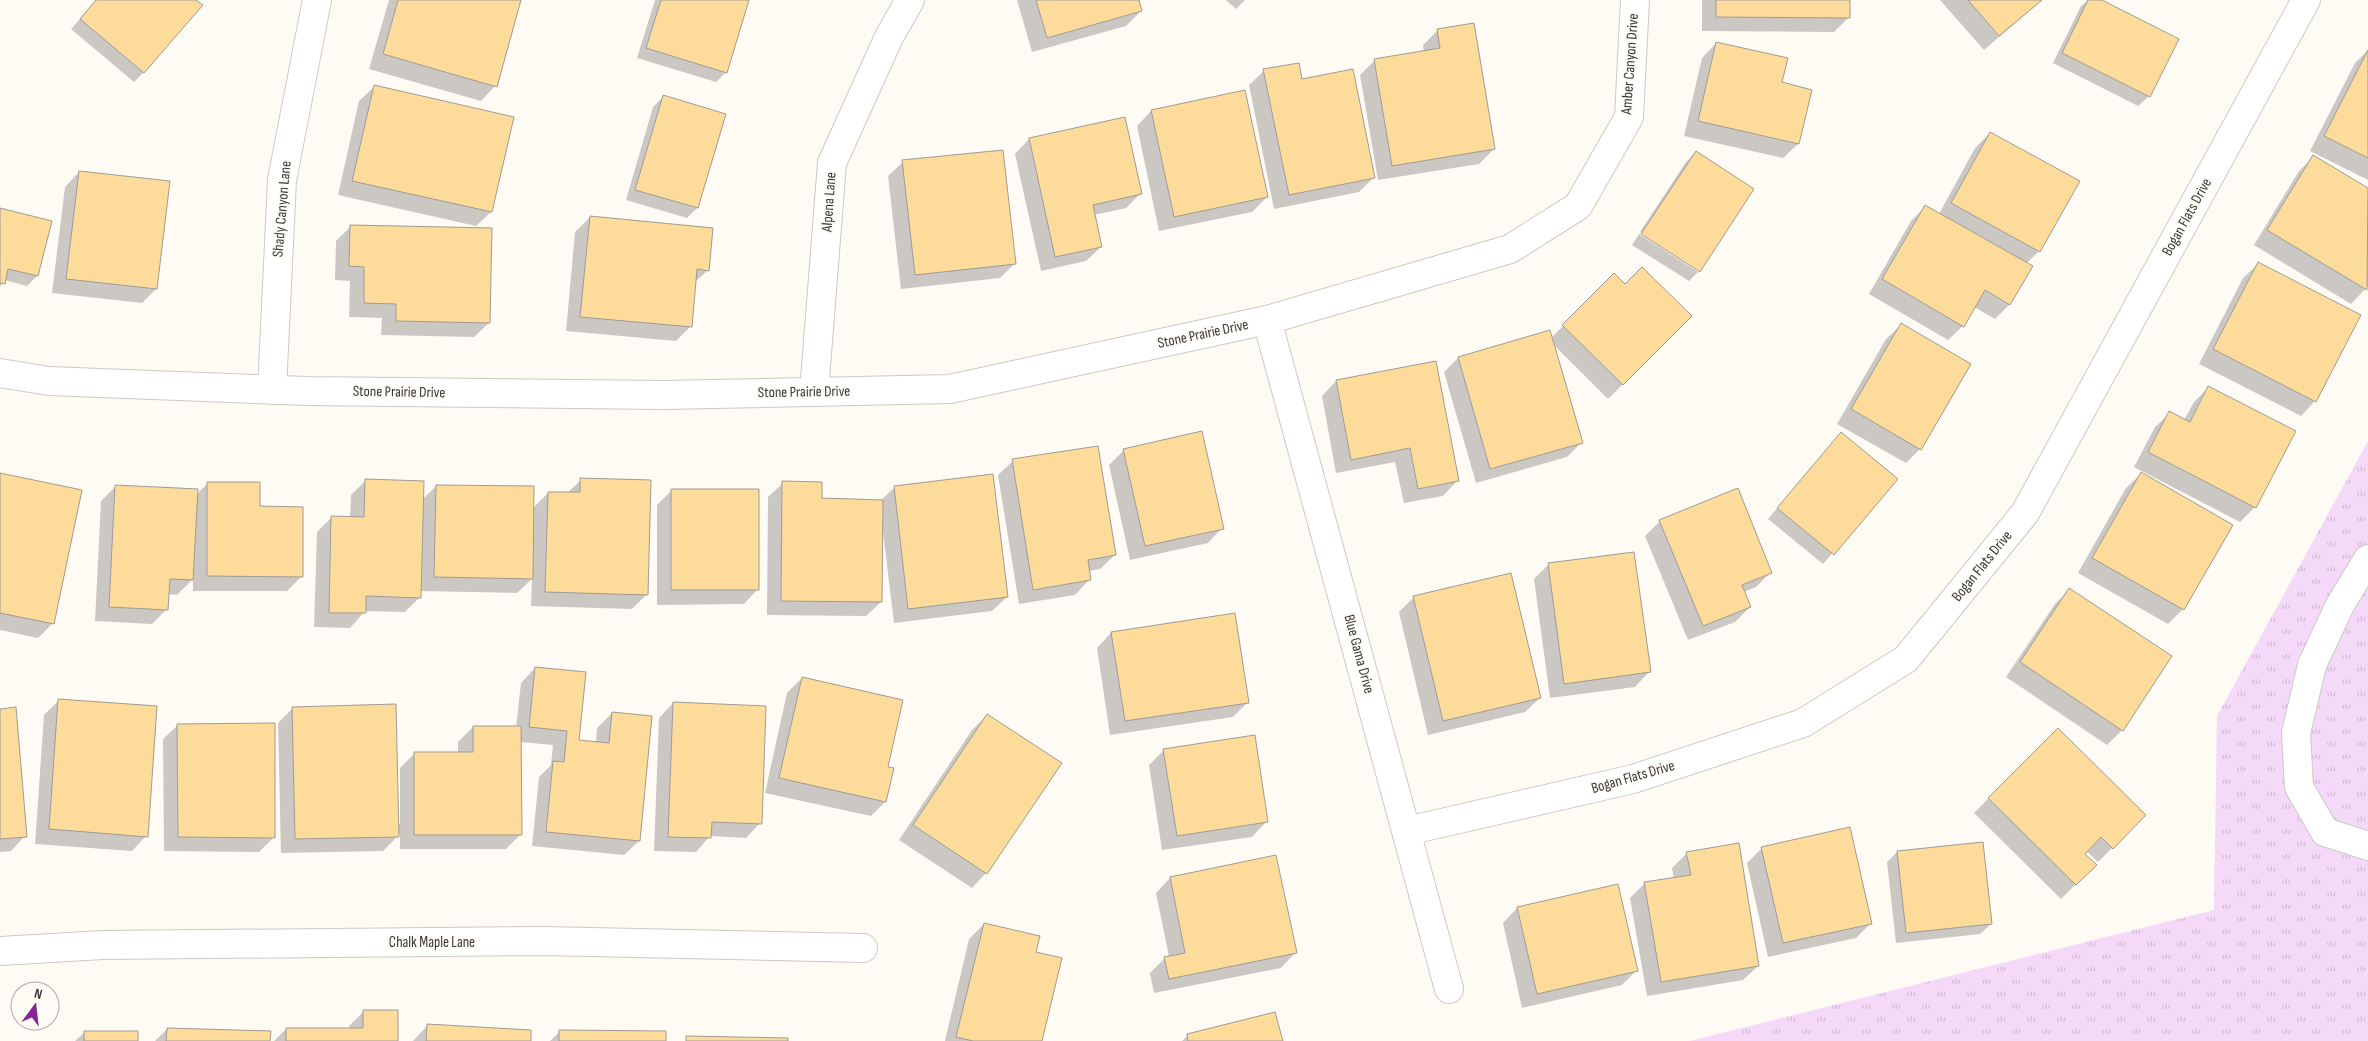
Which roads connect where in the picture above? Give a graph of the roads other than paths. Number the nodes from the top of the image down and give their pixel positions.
1 (317, 0) edge
2 (910, 0) edge
3 (1635, 0) edge
4 (2306, 0) edge
5 (1578, 206) joint
6 (1267, 320) junction
7 (0, 373) edge
8 (272, 390) junction
9 (814, 392) junction
10 (2368, 559) edge
11 (1407, 831) junction
12 (2368, 846) edge
13 (863, 948) dead end
14 (0, 950) edge
15 (1449, 989) dead end

1 - 8 street, Shady Canyon Lane
2 - 9 street, Alpena Lane
3 - 5 street, Amber Canyon Drive
4 - 11 street, Bogan Flats Drive
5 - 6 street, Stone Prairie Drive
6 - 9 street, Stone Prairie Drive
6 - 11 street, Blue Gama Drive
7 - 8 street, Stone Prairie Drive
8 - 9 street, Stone Prairie Drive
10 - 12 street
11 - 15 street, Blue Gama Drive
13 - 14 street, Chalk Maple Lane

